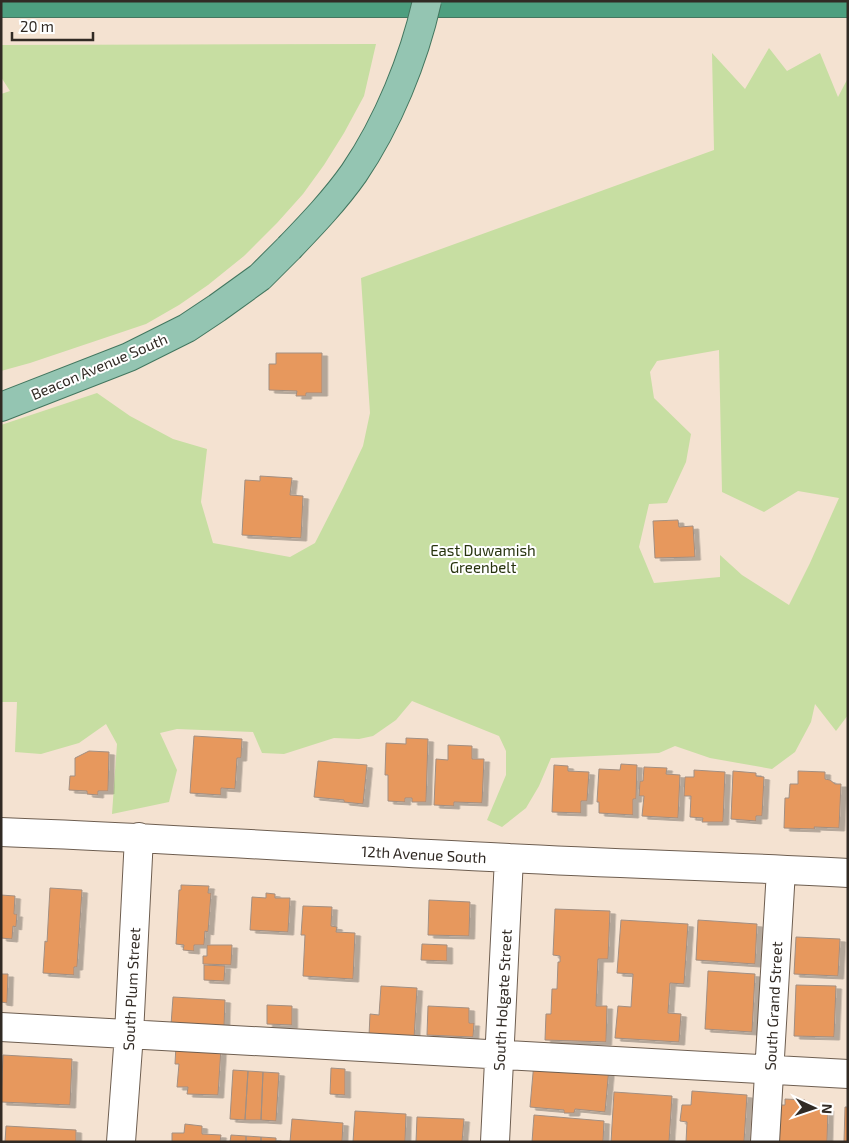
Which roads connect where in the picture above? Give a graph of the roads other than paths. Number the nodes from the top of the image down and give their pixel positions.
1 (427, 1) edge
2 (1, 3) edge
3 (848, 3) edge
4 (1, 407) edge
5 (1, 832) edge
6 (139, 837) junction
7 (510, 858) junction
8 (781, 870) junction
9 (848, 874) edge
10 (1, 1027) edge
11 (129, 1034) junction
12 (499, 1055) junction
13 (770, 1070) junction
14 (848, 1074) edge
15 (121, 1142) edge
16 (495, 1142) edge
17 (765, 1142) edge

1 - 4 main road, Beacon Avenue South, bridge
2 - 3 highway
5 - 6 street, 12th Avenue South
6 - 7 street, 12th Avenue South
6 - 11 street, South Plum Street
7 - 8 street, 12th Avenue South
7 - 12 street, South Holgate Street
8 - 9 street, 12th Avenue South
8 - 13 street, South Grand Street
10 - 11 street
11 - 12 street
11 - 15 street, South Plum Street
12 - 13 street
12 - 16 street, South Holgate Street
13 - 14 street
13 - 17 street, South Grand Street

